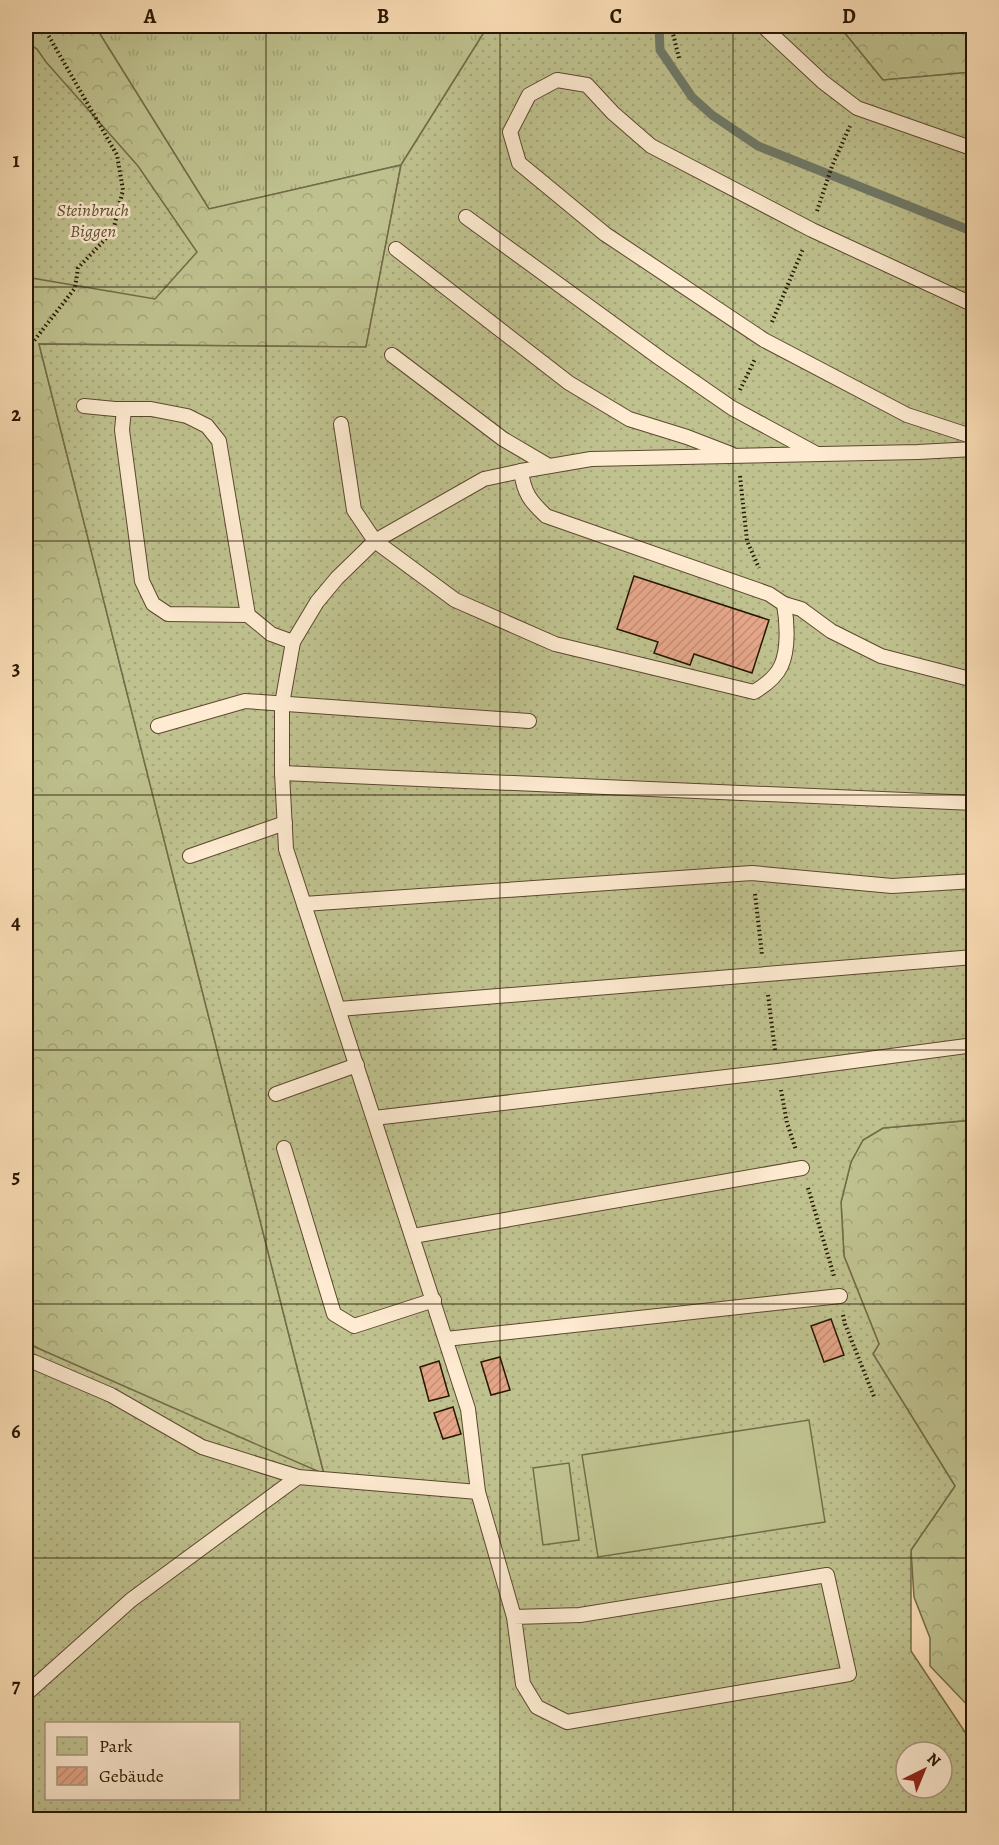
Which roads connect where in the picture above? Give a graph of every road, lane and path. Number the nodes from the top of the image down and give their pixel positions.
1 (43, 26) edge
2 (670, 26) edge
3 (763, 26) edge
4 (679, 58) dead end
5 (857, 108) junction
6 (974, 149) edge
7 (466, 217) dead end
8 (812, 230) junction
9 (396, 249) dead end
10 (974, 305) edge
11 (764, 340) junction
12 (26, 351) edge
13 (392, 355) dead end
14 (84, 406) dead end
15 (732, 408) junction
16 (124, 409) junction
17 (341, 424) dead end
18 (974, 437) edge
19 (974, 449) edge
20 (817, 454) junction
21 (738, 456) junction
22 (549, 466) junction
23 (520, 471) junction
24 (375, 541) junction
25 (769, 594) junction
26 (784, 604) junction
27 (248, 615) junction
28 (293, 642) junction
29 (974, 680) edge
30 (282, 704) junction
31 (529, 721) dead end
32 (158, 726) dead end
33 (282, 773) junction
34 (974, 803) edge
35 (285, 823) junction
36 (190, 856) dead end
37 (752, 873) junction
38 (974, 881) edge
39 (304, 904) junction
40 (974, 957) edge
41 (766, 973) junction
42 (339, 1009) junction
43 (974, 1045) edge
44 (357, 1065) junction
45 (778, 1071) junction
46 (276, 1094) dead end
47 (374, 1118) junction
48 (284, 1148) dead end
49 (802, 1168) junction
50 (413, 1236) junction
51 (840, 1296) junction
52 (434, 1300) junction
53 (446, 1339) junction
54 (26, 1360) edge
55 (874, 1399) dead end
56 (298, 1478) junction
57 (478, 1492) junction
58 (514, 1617) junction
59 (26, 1694) edge

1 - 12 path
2 - 4 path
3 - 5 lane
5 - 6 lane
5 - 8 path
7 - 15 lane
8 - 10 lane
8 - 11 path
8 - 11 lane
9 - 21 lane
11 - 15 path
11 - 18 lane
13 - 22 lane
14 - 16 lane
15 - 20 lane
16 - 27 lane
16 - 27 lane
17 - 24 lane
19 - 20 lane
20 - 21 lane
21 - 22 lane
21 - 25 path
22 - 23 lane
23 - 24 lane
23 - 25 lane
24 - 26 lane
24 - 28 lane
25 - 26 lane
26 - 29 lane
27 - 28 lane
28 - 30 lane
30 - 31 lane
30 - 32 lane
30 - 33 lane
33 - 34 lane
33 - 35 lane
35 - 36 lane
35 - 39 lane
37 - 38 lane
37 - 39 lane
37 - 41 path
39 - 42 lane
40 - 41 lane
41 - 42 lane
41 - 45 path
42 - 44 lane
43 - 45 lane
44 - 46 lane
44 - 47 lane
45 - 47 lane
45 - 49 path
47 - 50 lane
48 - 52 lane
49 - 50 lane
49 - 51 path
50 - 52 lane
51 - 53 lane
51 - 55 path
52 - 53 lane
53 - 57 lane
54 - 56 lane
56 - 57 lane
56 - 59 lane
57 - 58 lane
58 - 58 lane

